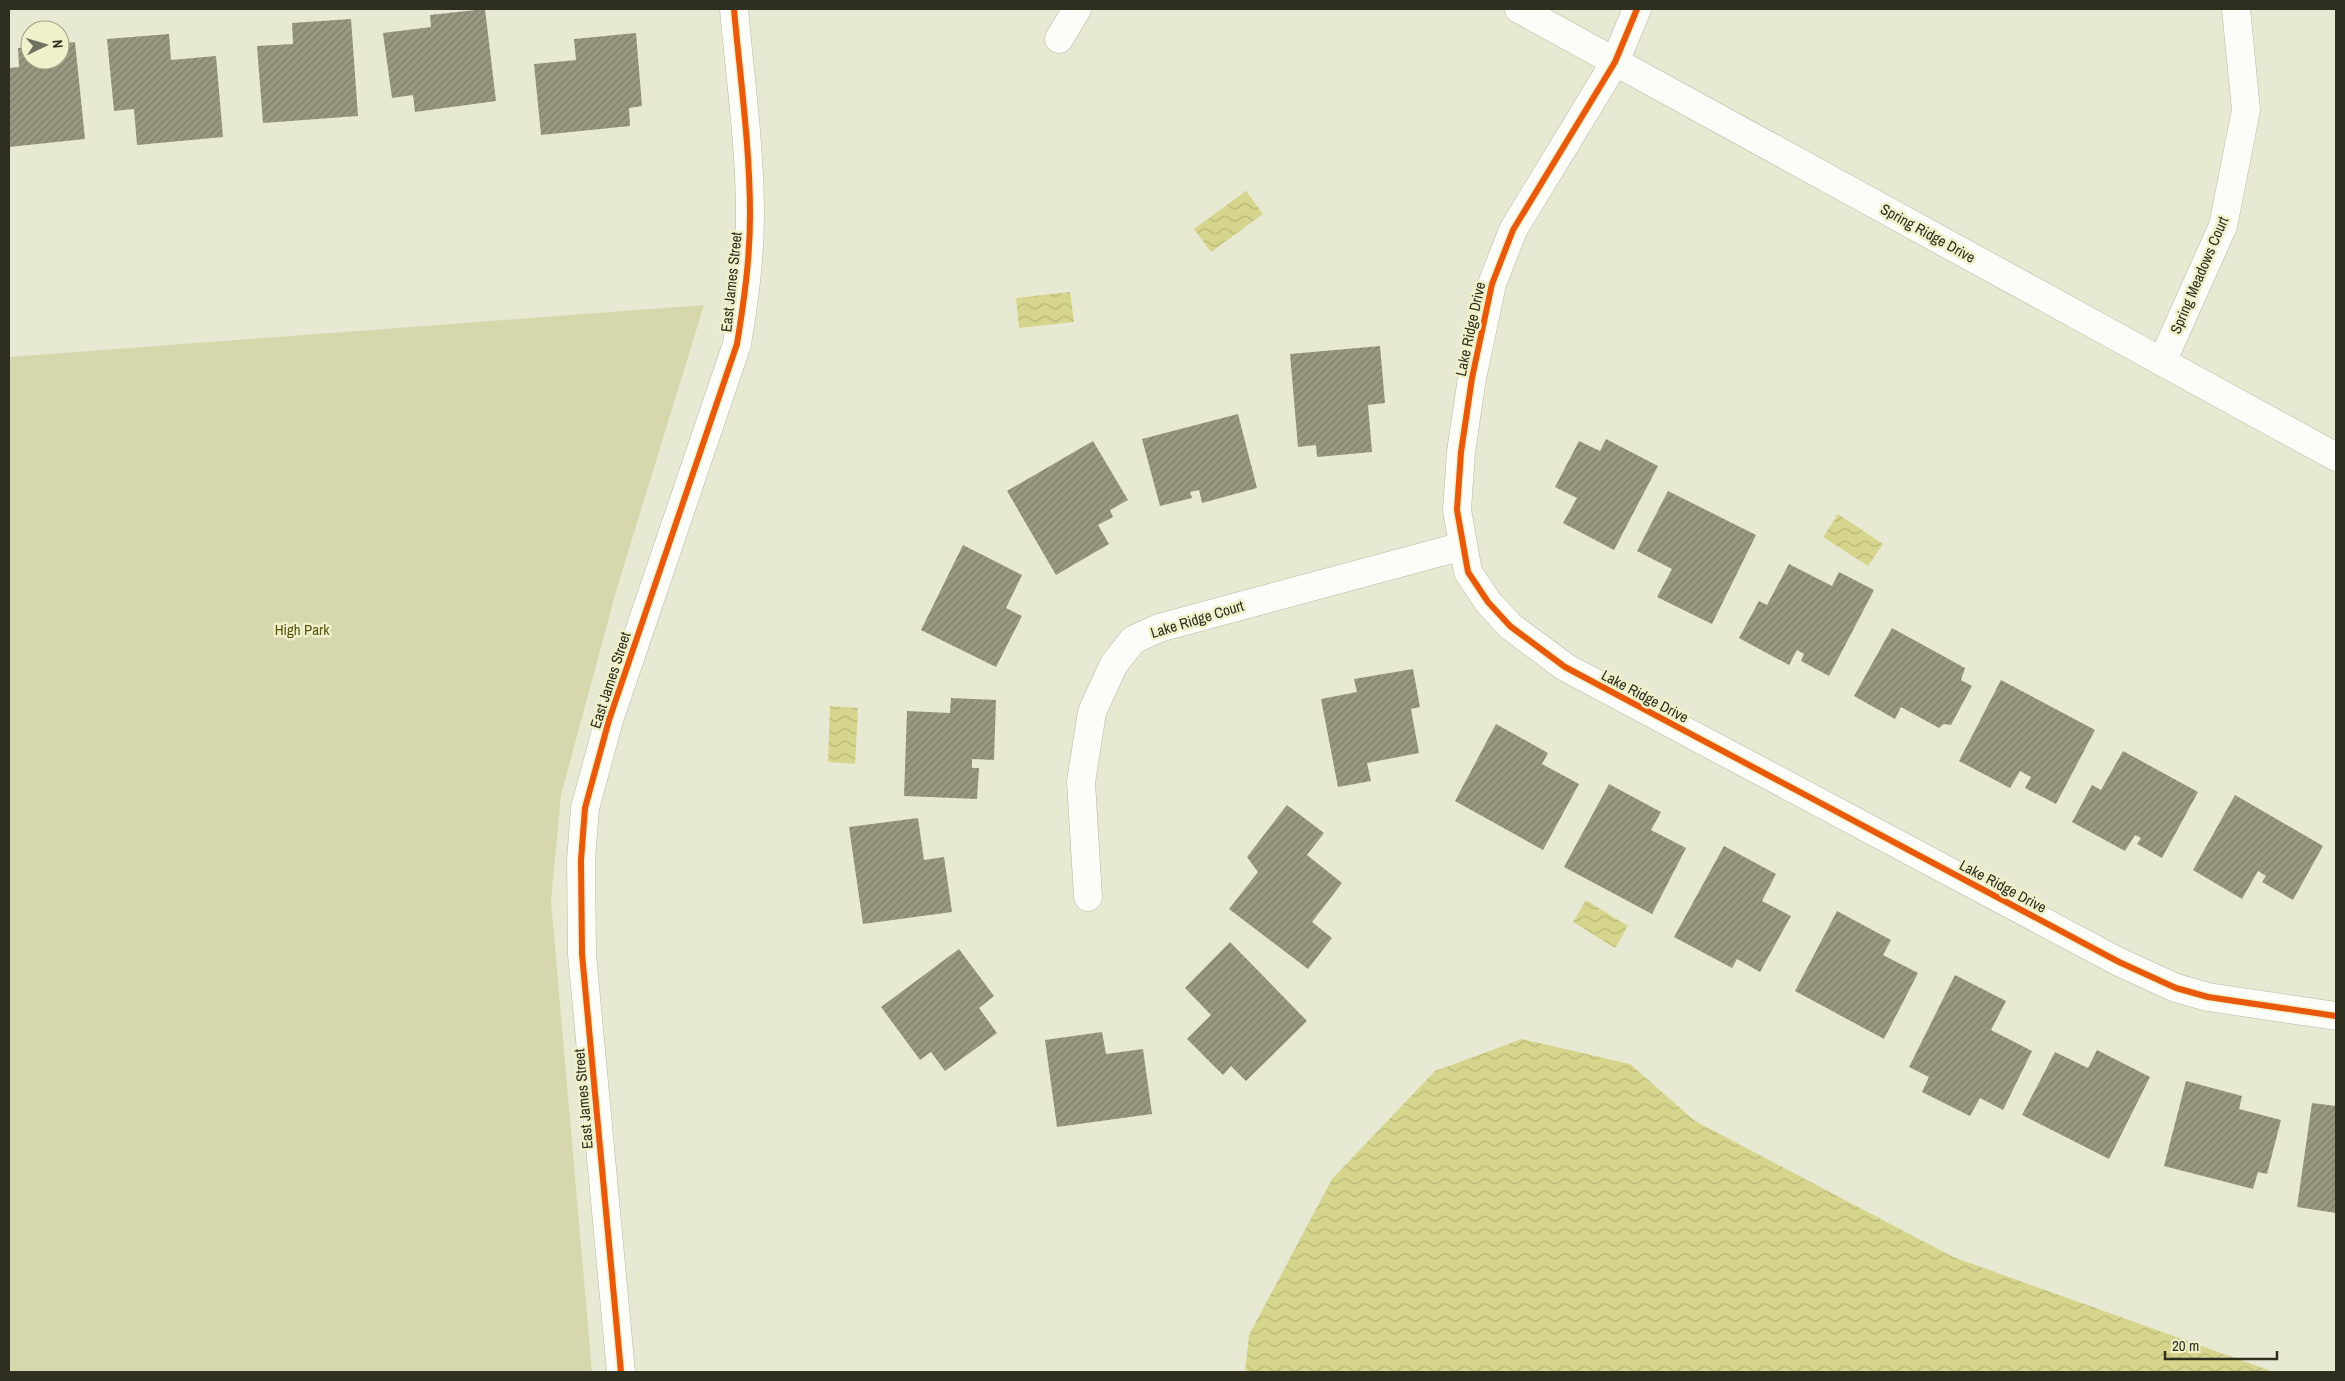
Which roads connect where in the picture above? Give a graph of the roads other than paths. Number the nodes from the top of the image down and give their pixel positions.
1 (734, 9) edge
2 (1077, 9) edge
3 (1519, 9) edge
4 (1637, 9) edge
5 (2236, 9) edge
6 (1059, 39) dead end
7 (1615, 62) junction
8 (2162, 362) junction
9 (2336, 457) edge
10 (1463, 546) junction
11 (1088, 897) dead end
12 (2336, 1016) edge
13 (621, 1372) edge

1 - 13 street, East James Street
2 - 6 street
3 - 7 street, Spring Ridge Drive
4 - 7 street, Lake Ridge Drive
5 - 8 street, Spring Meadows Court
7 - 8 street, Spring Ridge Drive
7 - 10 street, Lake Ridge Drive
8 - 9 street, Spring Ridge Drive
10 - 11 street, Lake Ridge Court
10 - 12 street, Lake Ridge Drive

